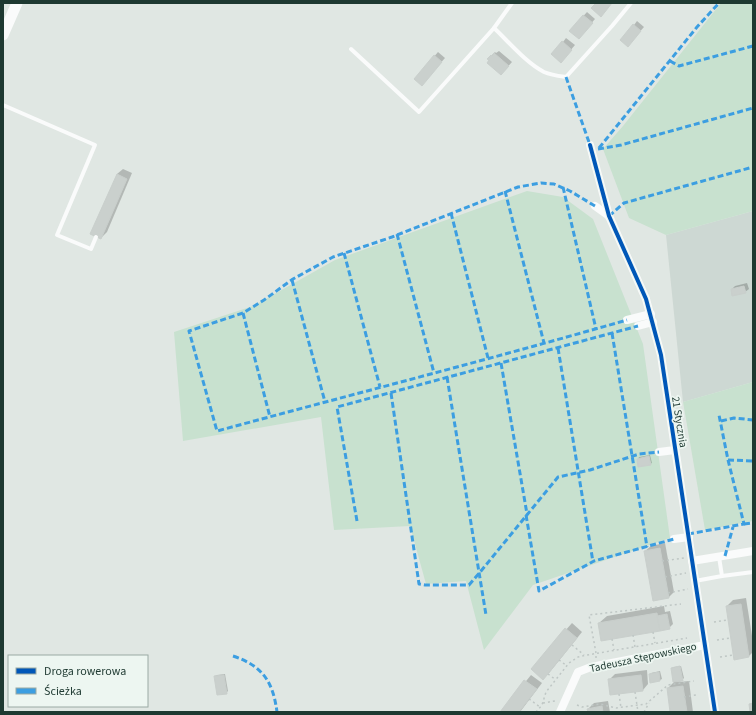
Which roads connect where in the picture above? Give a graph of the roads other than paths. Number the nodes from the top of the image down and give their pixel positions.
1 (17, 3) edge
2 (512, 3) edge
3 (632, 3) edge
4 (494, 28) junction
5 (3, 35) edge
6 (351, 49) dead end
7 (3, 105) edge
8 (590, 145) dead end
9 (595, 206) dead end
10 (609, 216) junction
11 (96, 237) dead end
12 (652, 318) junction
13 (627, 320) dead end
14 (638, 326) dead end
15 (675, 450) junction
16 (659, 452) dead end
17 (689, 537) junction
18 (674, 539) dead end
19 (753, 554) edge
20 (719, 557) junction
21 (692, 559) junction
22 (753, 572) edge
23 (722, 576) junction
24 (696, 584) junction
25 (705, 645) junction
26 (560, 712) edge
27 (715, 712) edge

1 - 5 street
2 - 4 lane
3 - 4 lane
4 - 6 lane
7 - 11 lane
8 - 10 street, 21 Stycznia
9 - 10 street
10 - 12 street, 21 Stycznia
12 - 13 street
12 - 14 street
12 - 15 street, 21 Stycznia
15 - 16 street
15 - 17 street, 21 Stycznia
17 - 18 street
17 - 21 street, 21 Stycznia
19 - 20 street
20 - 21 street
20 - 23 lane
21 - 24 street, 21 Stycznia
22 - 23 lane
23 - 24 lane
24 - 25 street, 21 Stycznia
25 - 26 street, Tadeusza Stępowskiego
25 - 27 street, 21 Stycznia

